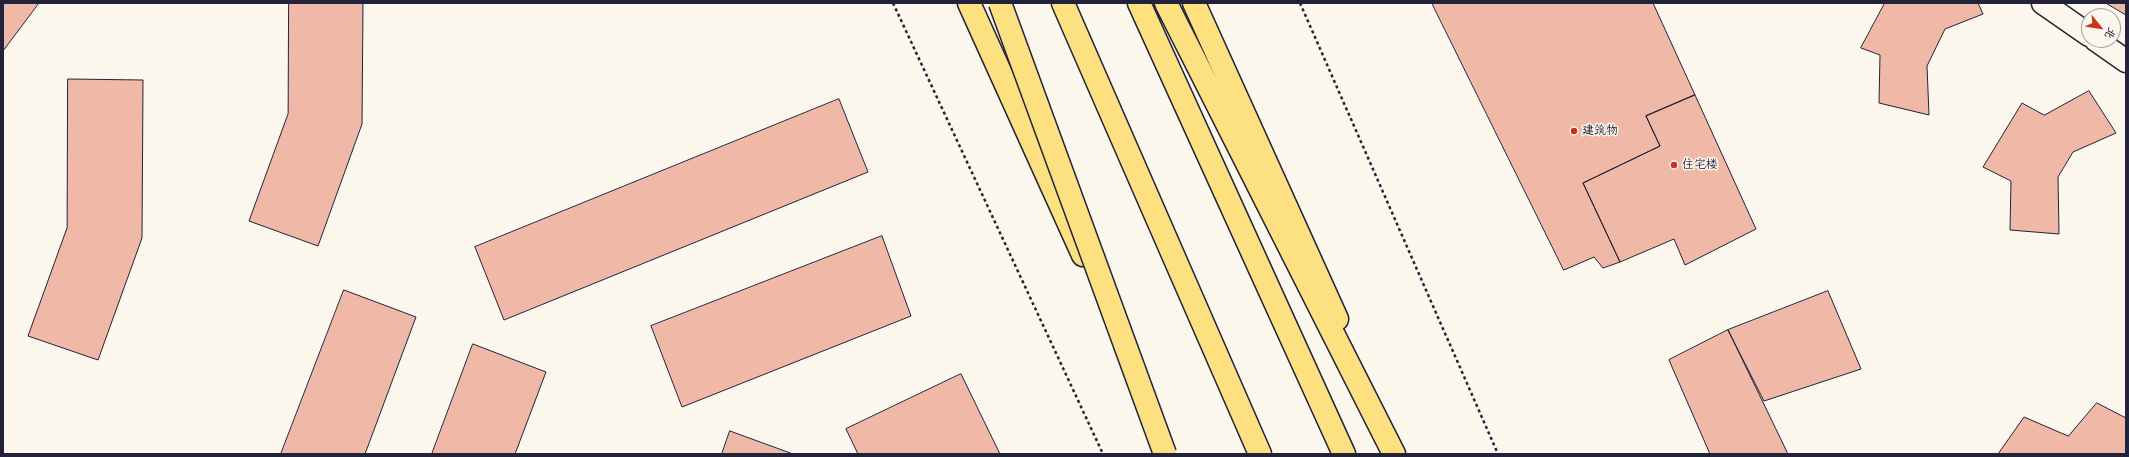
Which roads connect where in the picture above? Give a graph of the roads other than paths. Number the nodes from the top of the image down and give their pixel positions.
1 (969, 3) edge
2 (1000, 3) edge
3 (1063, 3) edge
4 (1139, 3) edge
5 (1166, 3) edge
6 (1194, 3) edge
7 (2043, 3) edge
8 (2081, 29) edge
9 (2107, 48) edge
10 (2126, 61) edge
11 (1165, 454) edge
12 (1172, 454) edge
13 (1260, 454) edge
14 (1344, 454) edge
15 (1396, 454) edge

1 - 12 main road
2 - 11 main road, bridge
3 - 13 main road
4 - 14 main road
5 - 15 main road
6 - 15 main road
7 - 8 street
9 - 10 street

